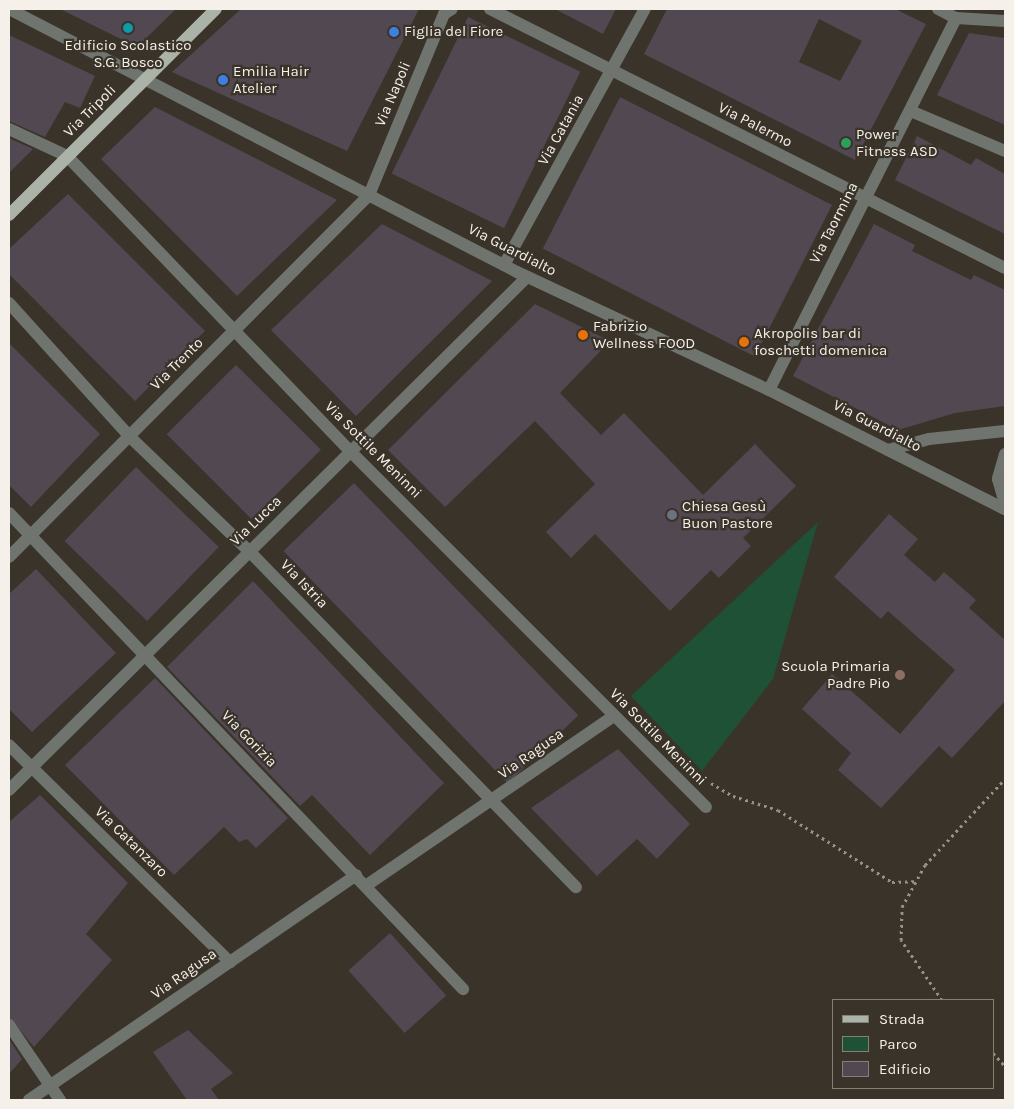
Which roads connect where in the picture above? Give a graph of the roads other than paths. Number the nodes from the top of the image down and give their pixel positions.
1 (9, 9) edge
2 (216, 9) edge
3 (452, 9) edge
4 (490, 9) edge
5 (645, 9) edge
6 (938, 9) edge
7 (956, 18) junction
8 (1005, 21) edge
9 (613, 70) junction
10 (148, 78) junction
11 (913, 112) junction
12 (9, 129) edge
13 (1005, 151) edge
14 (67, 156) junction
15 (369, 195) junction
16 (864, 199) junction
17 (9, 215) edge
18 (504, 265) junction
19 (1005, 268) edge
20 (527, 276) junction
21 (9, 303) edge
22 (234, 331) junction
23 (769, 390) junction
24 (1005, 431) edge
25 (129, 436) junction
26 (888, 450) junction
27 (351, 452) junction
28 (1005, 454) edge
29 (1005, 503) edge
30 (1005, 510) edge
31 (9, 513) edge
32 (30, 536) junction
33 (249, 551) junction
34 (9, 557) edge
35 (145, 655) junction
36 (614, 716) junction
37 (9, 745) edge
38 (31, 767) junction
39 (9, 790) edge
40 (491, 801) junction
41 (706, 807) dead end
42 (356, 874) junction
43 (367, 885) junction
44 (576, 887) dead end
45 (230, 962) junction
46 (463, 989) dead end
47 (9, 1025) edge
48 (51, 1086) junction
49 (29, 1100) edge
50 (60, 1100) edge

1 - 10 street, Via Guardialto
2 - 10 main road, Via Tripoli
3 - 15 street, Via Napoli
4 - 9 street, Via Palermo
5 - 9 street, Via Catania
6 - 7 street
7 - 8 street
7 - 11 street, Via Taormina
9 - 16 street, Via Palermo
9 - 18 street, Via Catania
10 - 14 main road, Via Tripoli
10 - 15 street, Via Guardialto
11 - 13 street
11 - 16 street, Via Taormina
12 - 14 street, Via Sottile Meninni
14 - 17 main road, Via Tripoli
14 - 22 street, Via Sottile Meninni
15 - 18 street, Via Guardialto
15 - 22 street, Via Trento
16 - 19 street, Via Palermo
16 - 23 street, Via Taormina
18 - 20 street, Via Guardialto
20 - 23 street, Via Guardialto
20 - 27 street, Via Lucca
21 - 25 street, Via Istria
22 - 25 street, Via Trento
22 - 27 street, Via Sottile Meninni
23 - 26 street, Via Guardialto
24 - 26 street
25 - 32 street, Via Trento
25 - 33 street, Via Istria
26 - 30 street, Via Guardialto
27 - 33 street, Via Lucca
27 - 36 street, Via Sottile Meninni
28 - 29 street
31 - 32 street, Via Gorizia
32 - 34 street, Via Trento
32 - 35 street, Via Gorizia
33 - 35 street, Via Lucca
33 - 40 street, Via Istria
35 - 38 street, Via Lucca
35 - 42 street, Via Gorizia
36 - 40 street, Via Ragusa
36 - 41 street, Via Sottile Meninni
37 - 38 street, Via Catanzaro
38 - 39 street, Via Lucca
38 - 45 street, Via Catanzaro
40 - 43 street, Via Ragusa
40 - 44 street, Via Istria
42 - 43 street, Via Gorizia
42 - 45 street, Via Ragusa
43 - 46 street, Via Gorizia
45 - 48 street, Via Ragusa
47 - 48 street
48 - 49 street, Via Ragusa
48 - 50 street

